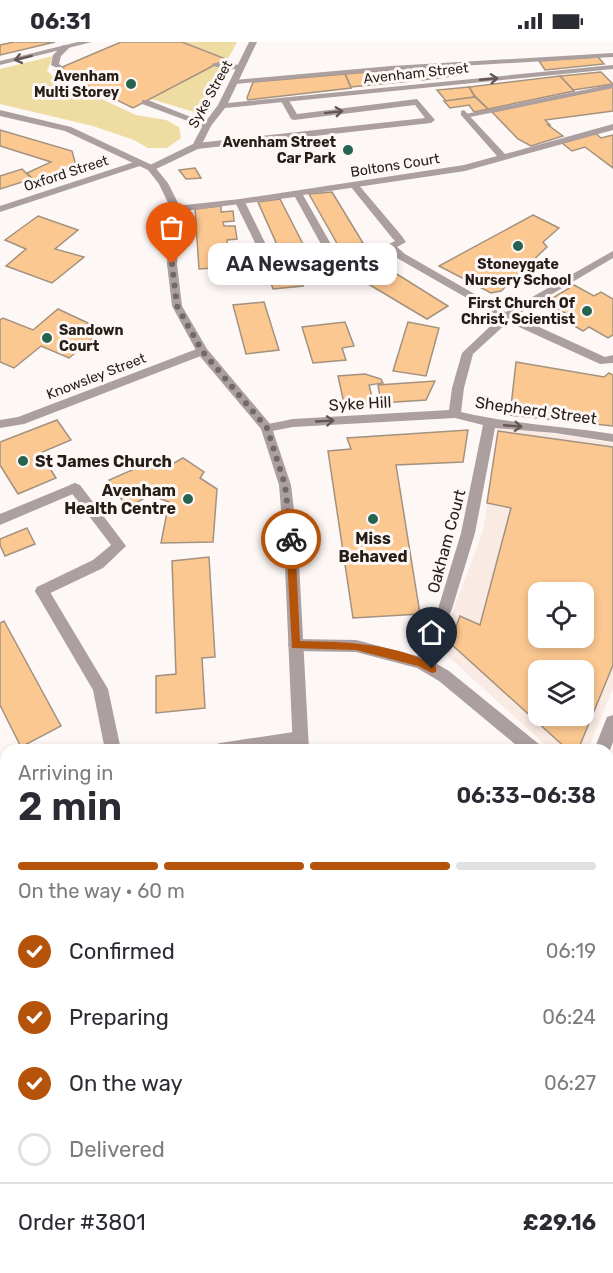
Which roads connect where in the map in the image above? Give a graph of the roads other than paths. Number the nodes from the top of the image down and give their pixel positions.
1 (88, 42) edge
2 (253, 42) edge
3 (66, 47) junction
4 (613, 55) edge
5 (0, 63) edge
6 (216, 65) dead end
7 (241, 67) junction
8 (613, 67) edge
9 (61, 68) dead end
10 (235, 82) junction
11 (613, 86) edge
12 (285, 101) junction
13 (145, 102) dead end
14 (222, 106) junction
15 (0, 113) edge
16 (207, 125) junction
17 (613, 127) edge
18 (197, 146) junction
19 (503, 158) junction
20 (140, 163) junction
21 (151, 168) junction
22 (354, 185) junction
23 (298, 194) junction
24 (240, 202) junction
25 (176, 208) junction
26 (0, 209) edge
27 (327, 246) dead end
28 (613, 254) edge
29 (267, 257) dead end
30 (507, 317) junction
31 (202, 351) junction
32 (608, 360) edge
33 (456, 414) junction
34 (490, 423) junction
35 (0, 424) edge
36 (267, 428) junction
37 (613, 438) edge
38 (0, 520) edge
39 (295, 645) junction
40 (421, 663) junction
41 (613, 722) edge
42 (112, 744) edge
43 (300, 744) edge
44 (527, 744) edge
45 (604, 744) edge

1 - 3 street
2 - 7 street, Syke Street
3 -> 5 street
3 - 9 street
4 - 10 street
6 - 7 street
7 - 10 street, Syke Street
12 -> 8 street, Avenham Street
10 - 14 street, Syke Street
11 - 19 street
12 - 14 street, Avenham Street
12 -> 18 street
13 - 16 street
14 - 16 street, Syke Street
15 - 20 street
16 - 18 street, Syke Street
17 - 19 street, Boltons Court
18 - 21 street, Syke Street
19 - 22 street, Boltons Court
20 - 21 street
20 - 26 street, Oxford Street
21 - 25 street
22 - 23 street, Boltons Court
22 - 30 street
23 - 24 street, Boltons Court
23 - 27 street
24 - 25 street, Boltons Court
24 - 29 street
25 - 31 street
28 - 30 street
30 - 32 street
30 - 33 street
31 - 35 street, Knowsley Street
31 - 36 street
33 - 34 street, Shepherd Street
36 -> 33 street, Syke Hill
34 -> 37 street, Shepherd Street
34 - 40 street, Oakham Court
36 - 39 street
38 - 42 street
39 - 40 street
39 - 43 street
40 - 44 street
41 - 45 street

